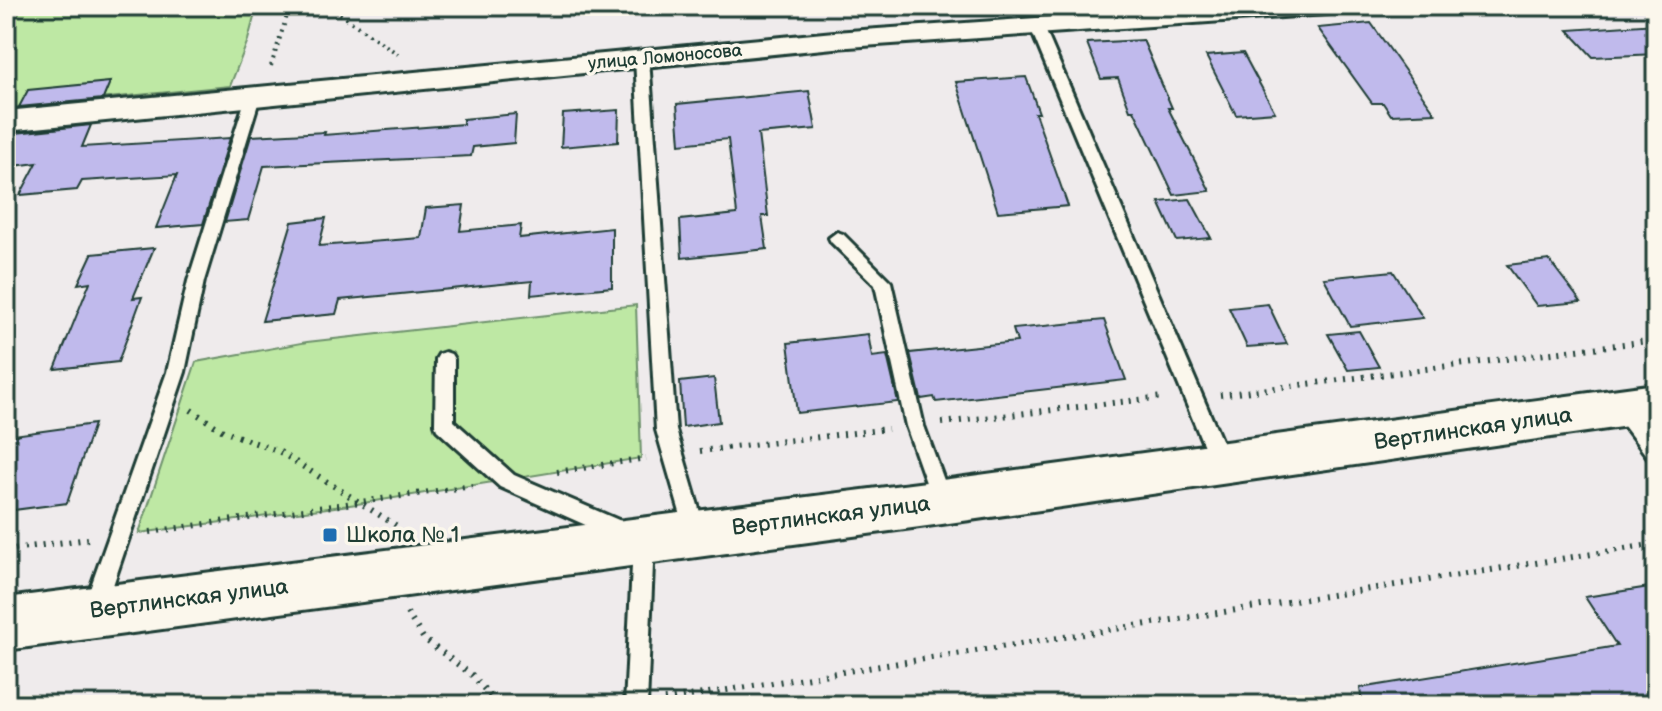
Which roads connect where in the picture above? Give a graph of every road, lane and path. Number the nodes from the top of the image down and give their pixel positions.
1 (290, 6) edge
2 (328, 6) edge
3 (1326, 6) edge
4 (1037, 27) junction
5 (642, 59) junction
6 (426, 79) junction
7 (253, 97) junction
8 (6, 121) edge
9 (837, 238) dead end
10 (1656, 340) edge
11 (445, 359) dead end
12 (176, 372) junction
13 (1195, 398) junction
14 (1639, 405) edge
15 (915, 426) junction
16 (1656, 453) edge
17 (674, 454) junction
18 (1221, 464) junction
19 (507, 481) junction
20 (942, 502) junction
21 (357, 504) junction
22 (696, 533) junction
23 (412, 535) dead end
24 (117, 536) junction
25 (644, 541) junction
26 (1656, 544) edge
27 (6, 550) edge
28 (403, 607) dead end
29 (94, 610) junction
30 (6, 624) edge
31 (498, 705) edge
32 (636, 705) edge

1 - 7 path
2 - 6 path
3 - 4 street, улица Ломоносова
4 - 5 street, улица Ломоносова
4 - 13 lane
5 - 6 street, улица Ломоносова
5 - 17 lane
6 - 7 street, улица Ломоносова
7 - 8 street, улица Ломоносова
7 - 12 lane
9 - 15 lane
10 - 13 path
11 - 19 lane
12 - 21 path
12 - 24 lane
13 - 15 path
13 - 18 lane
14 - 16 lane
14 - 18 main road, Вертлинская улица
15 - 17 path
15 - 20 lane
17 - 19 path
17 - 22 lane
18 - 20 main road, Вертлинская улица
19 - 21 path
19 - 25 lane
20 - 22 main road, Вертлинская улица
21 - 23 path
21 - 24 path
22 - 25 main road, Вертлинская улица
24 - 27 path
24 - 29 lane
25 - 29 main road, Вертлинская улица
25 - 32 lane
26 - 32 path
28 - 31 path
29 - 30 main road, Вертлинская улица

